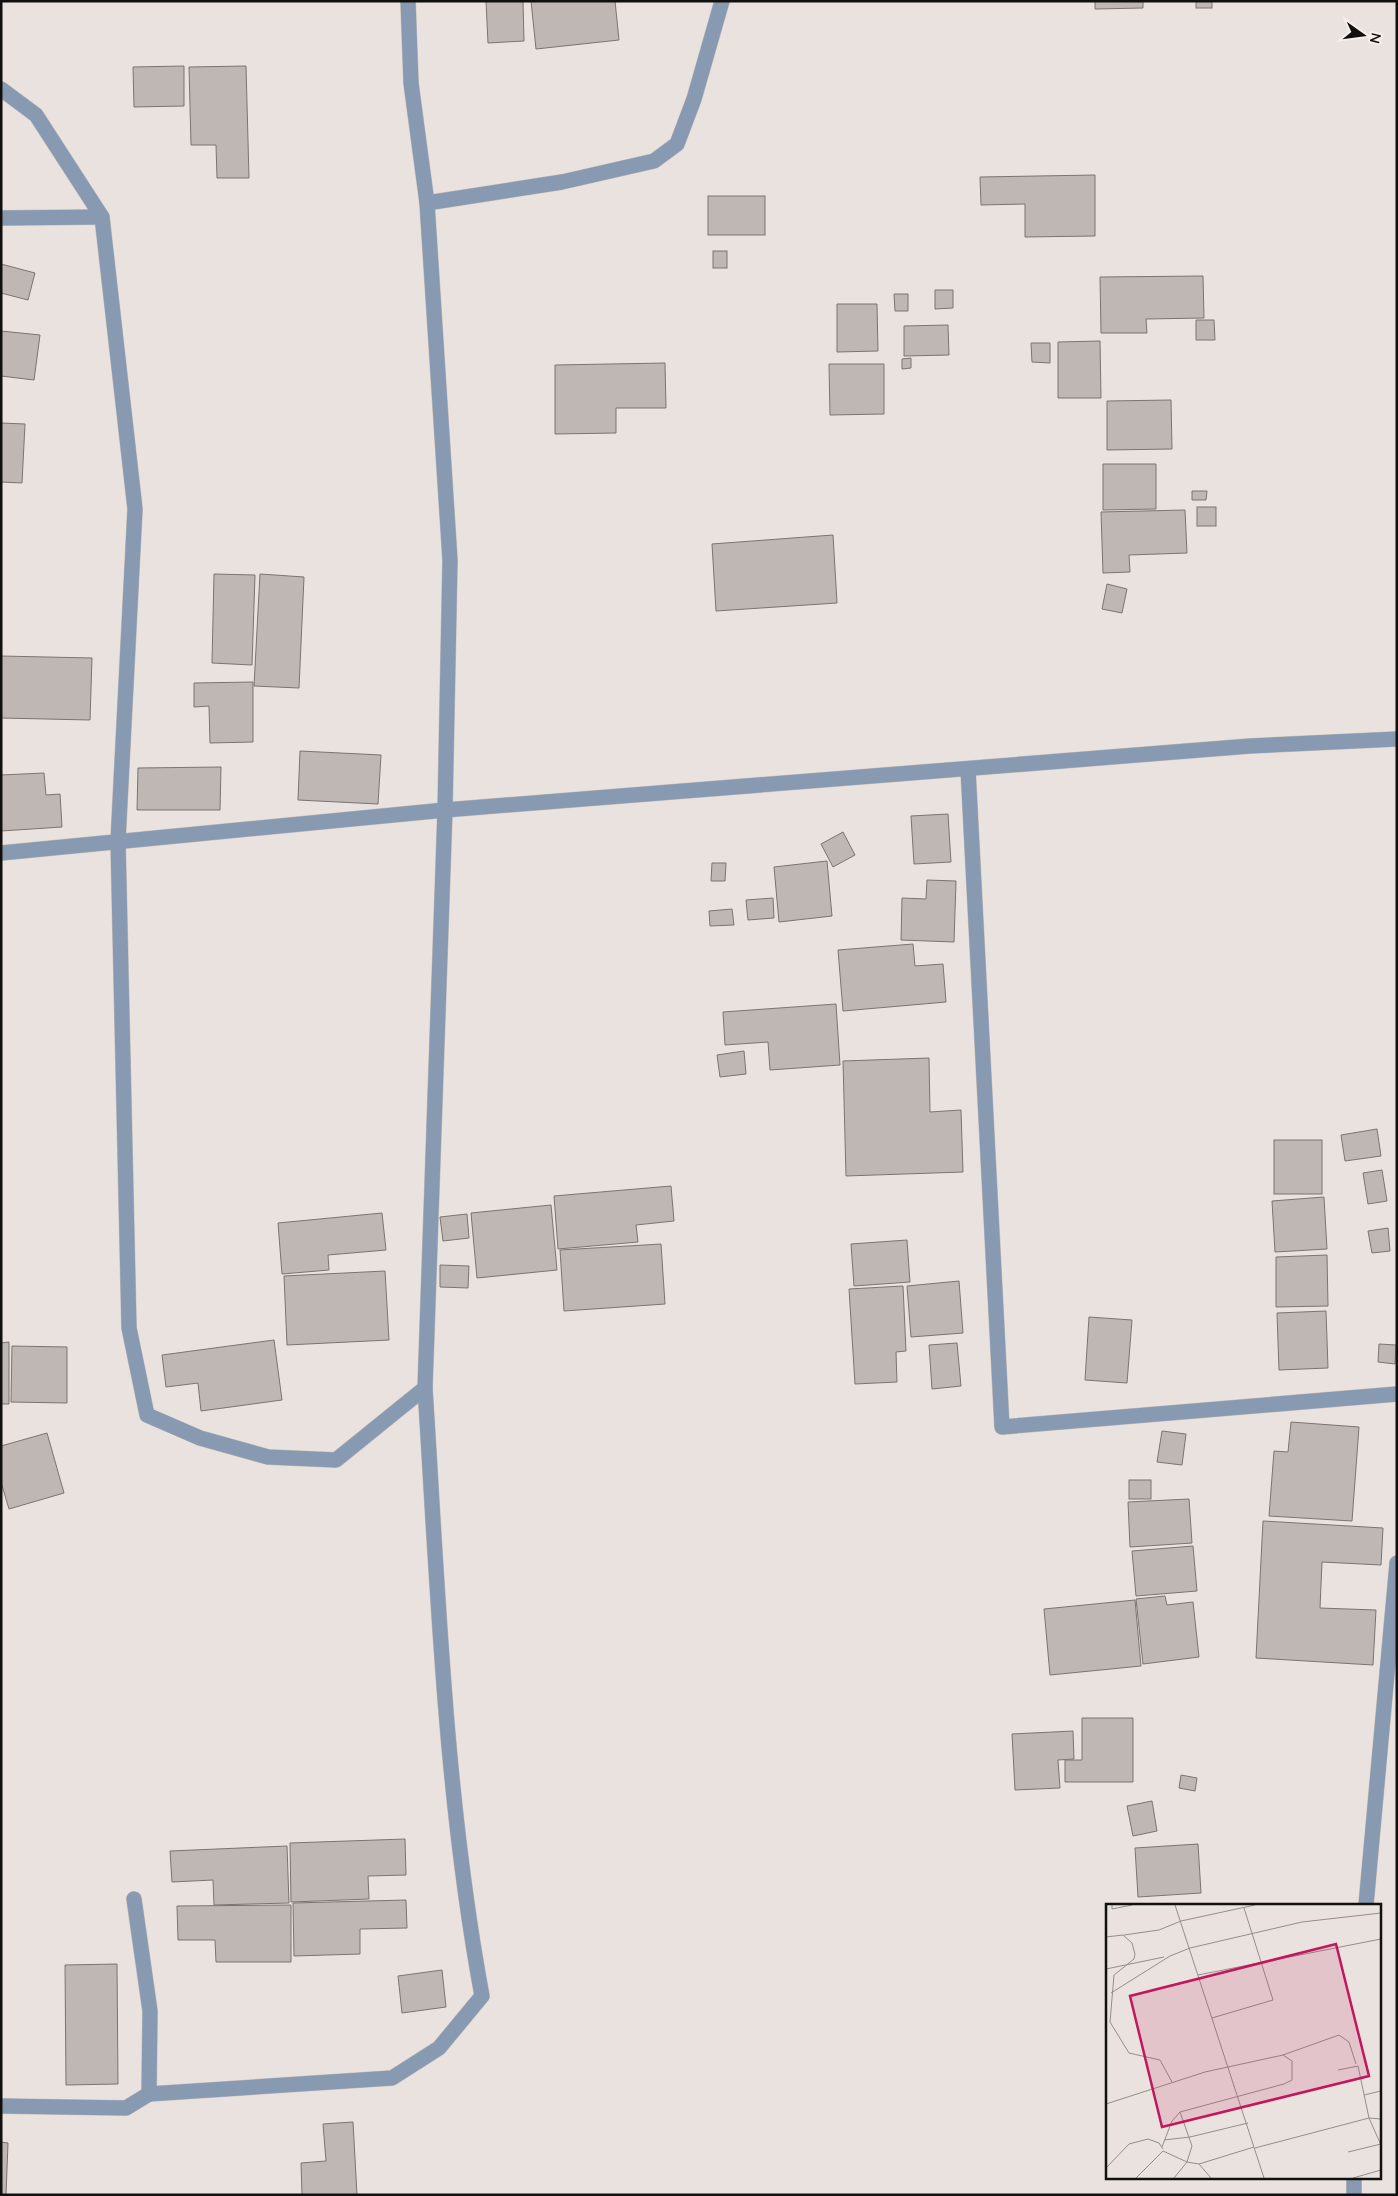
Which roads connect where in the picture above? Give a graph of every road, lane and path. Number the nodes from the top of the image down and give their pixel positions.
1 (408, 1) edge
2 (722, 1) edge
3 (1, 89) edge
4 (427, 203) junction
5 (102, 217) junction
6 (1, 218) edge
7 (1397, 739) edge
8 (968, 769) junction
9 (445, 810) junction
10 (118, 841) junction
11 (1, 853) edge
12 (425, 1388) junction
13 (1397, 1394) edge
14 (1397, 1563) edge
15 (134, 1899) dead end
16 (1366, 1904) edge
17 (149, 2094) junction
18 (1, 2106) edge
19 (1354, 2178) edge
20 (1354, 2195) edge

1 - 4 street
2 - 4 street
3 - 5 street
4 - 9 street
5 - 6 street
5 - 10 street
7 - 8 street
8 - 9 street
8 - 13 street
9 - 10 street
9 - 12 street
10 - 11 street
10 - 12 street
12 - 17 street
14 - 16 street
15 - 17 street
17 - 18 street
19 - 20 street

